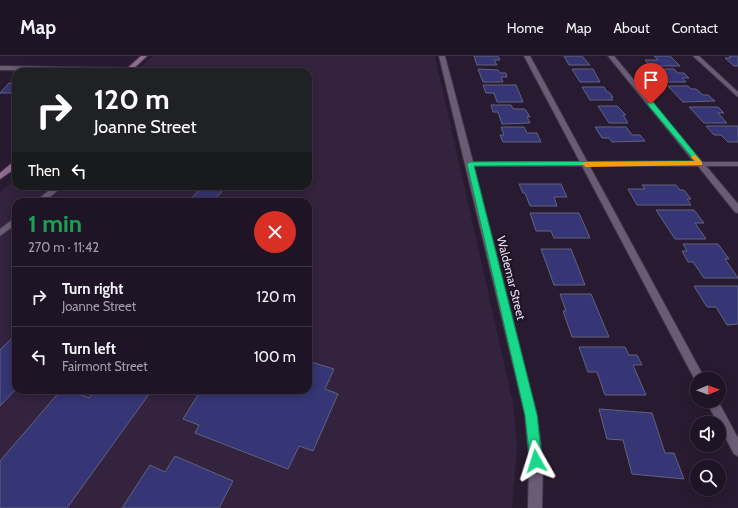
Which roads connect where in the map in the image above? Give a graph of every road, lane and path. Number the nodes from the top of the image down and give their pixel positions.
1 (144, 56) edge
2 (442, 56) edge
3 (527, 56) edge
4 (611, 56) edge
5 (696, 56) edge
6 (0, 68) edge
7 (12, 68) edge
8 (130, 68) edge
9 (738, 95) edge
10 (700, 163) junction
11 (470, 164) junction
12 (586, 164) junction
13 (738, 164) edge
14 (12, 167) edge
15 (0, 177) edge
16 (54, 190) edge
17 (44, 198) edge
18 (738, 210) edge
19 (12, 223) edge
20 (0, 233) edge
21 (696, 372) edge
22 (716, 408) edge
23 (738, 450) edge
24 (535, 508) edge

1 - 8 street
2 - 11 street, Waldemar Street
3 - 12 lane
4 - 10 street
5 - 9 lane
6 - 7 street
10 - 12 street
10 - 13 street
10 - 18 street
11 - 12 street
11 - 24 street, Waldemar Street
12 - 21 lane
14 - 15 street
16 - 17 lane
19 - 20 lane
22 - 23 lane

